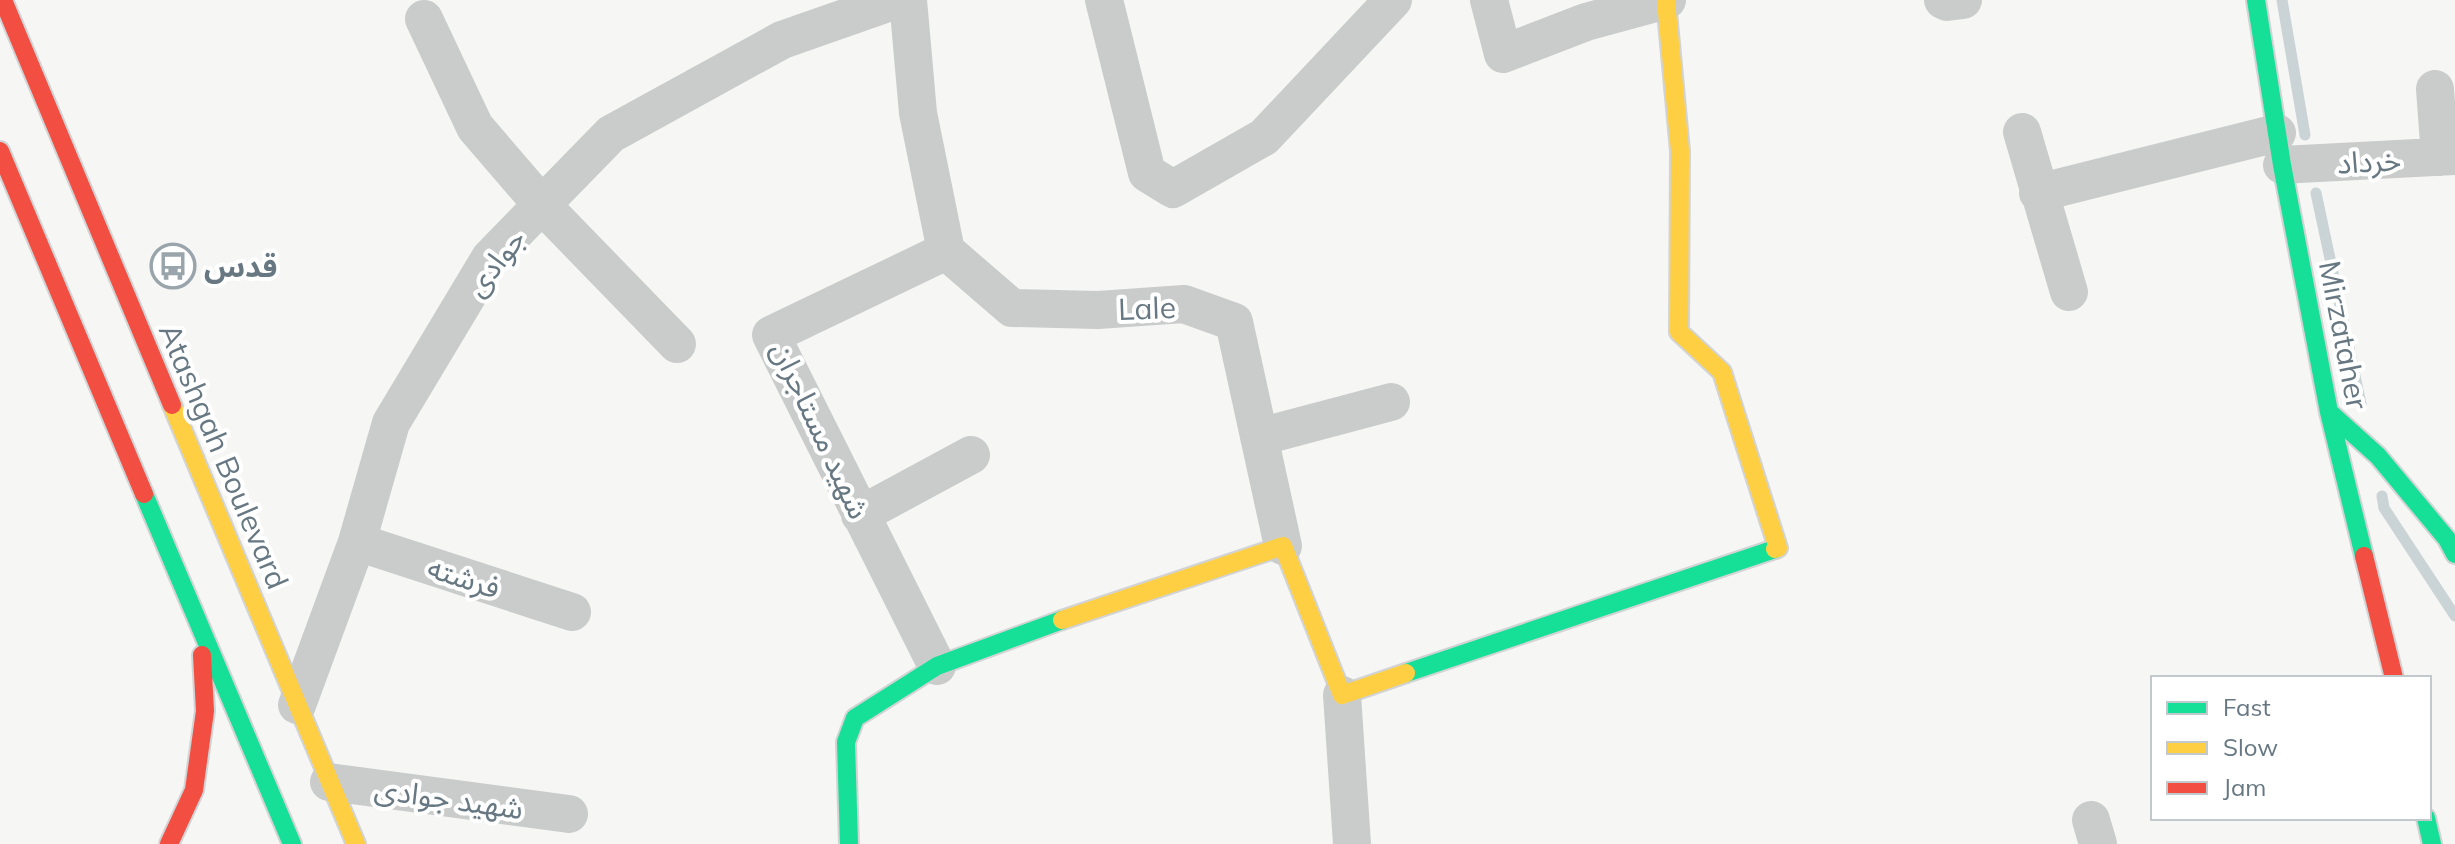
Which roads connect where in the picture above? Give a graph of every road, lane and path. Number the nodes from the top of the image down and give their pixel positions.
1 (3, 0) edge
2 (896, 0) edge
3 (908, 0) edge
4 (1104, 0) edge
5 (1393, 0) edge
6 (1489, 0) edge
7 (1943, 0) edge
8 (1963, 0) edge
9 (2256, 0) edge
10 (1667, 1) edge
11 (424, 19) dead end
12 (2435, 89) dead end
13 (2022, 132) dead end
14 (2280, 149) junction
15 (0, 151) edge
16 (2447, 157) edge
17 (2038, 193) junction
18 (542, 205) junction
19 (946, 251) junction
20 (2069, 292) dead end
21 (677, 344) dead end
22 (1391, 402) dead end
23 (2329, 412) junction
24 (1259, 437) junction
25 (971, 455) dead end
26 (860, 515) junction
27 (357, 542) junction
28 (1283, 546) junction
29 (2455, 554) edge
30 (572, 612) dead end
31 (200, 625) junction
32 (937, 666) junction
33 (2394, 676) edge
34 (1342, 695) junction
35 (297, 705) junction
36 (329, 782) junction
37 (569, 814) dead end
38 (2426, 820) edge
39 (169, 844) edge
40 (292, 844) edge
41 (356, 844) edge
42 (849, 844) edge
43 (1352, 844) edge
44 (2432, 844) edge

1 - 35 main road, Atashgah Boulevard
2 - 18 street, جوادی
3 - 19 street
4 - 5 street
6 - 10 street
7 - 8 street
9 - 14 main road, Mirzataher
10 - 34 main road
11 - 18 street
12 - 16 street
13 - 17 street
14 - 16 street, خرداد
14 - 17 street, خرداد
14 - 23 main road, Mirzataher
15 - 31 main road
17 - 20 street
18 - 21 street
18 - 27 street, جوادی
19 - 24 street, Lale
19 - 26 street, شهید مستاجران
22 - 24 street
23 - 29 main road
23 - 33 main road, Mirzataher
24 - 28 street, Lale
25 - 26 street
26 - 32 street, شهید مستاجران
27 - 30 street, فرشته
27 - 35 street, جوادی
28 - 32 main road
28 - 34 main road
31 - 39 main road
31 - 40 main road
32 - 42 main road
34 - 43 street
35 - 36 main road, Atashgah Boulevard
36 - 37 street, شهید جوادی
36 - 41 main road, Atashgah Boulevard
38 - 44 main road

